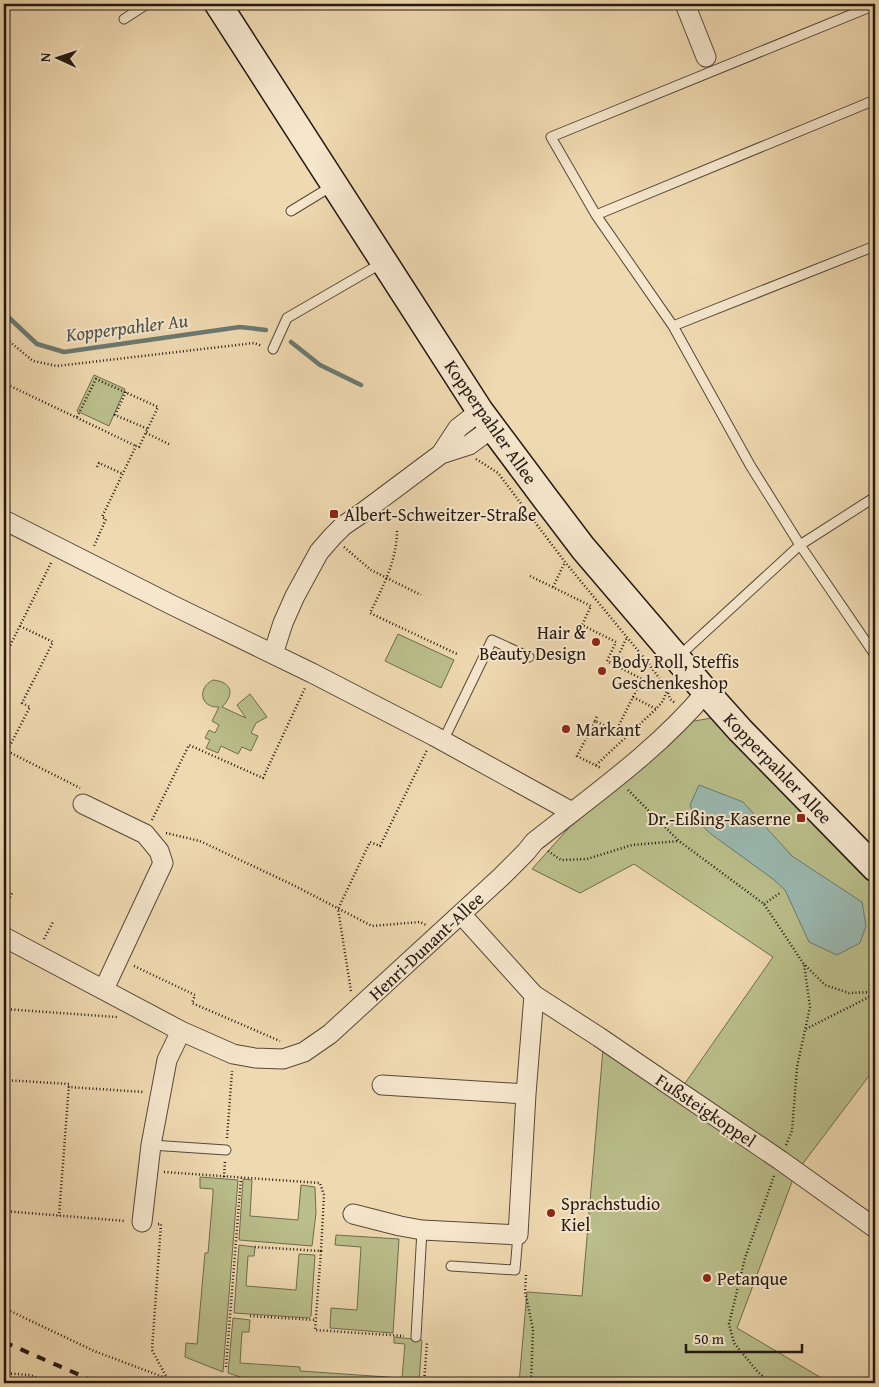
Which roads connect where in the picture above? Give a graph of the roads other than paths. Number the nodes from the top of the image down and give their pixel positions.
1 (148, 4) edge
2 (218, 4) edge
3 (685, 4) edge
4 (875, 6) edge
5 (124, 19) dead end
6 (706, 57) dead end
7 (875, 100) edge
8 (334, 184) junction
9 (291, 211) dead end
10 (596, 215) junction
11 (875, 246) edge
12 (384, 262) junction
13 (673, 326) junction
14 (273, 349) road end
15 (486, 420) junction
16 (441, 454) junction
17 (875, 497) edge
18 (4, 520) edge
19 (800, 545) junction
20 (273, 654) junction
21 (875, 655) edge
22 (529, 657) dead end
23 (680, 663) junction
24 (706, 692) junction
25 (438, 738) junction
26 (83, 804) road end
27 (572, 812) junction
28 (875, 868) edge
29 (461, 914) junction
30 (4, 937) edge
31 (104, 989) junction
32 (534, 995) junction
33 (181, 1031) junction
34 (382, 1085) dead end
35 (526, 1094) junction
36 (151, 1145) junction
37 (226, 1150) road end
38 (353, 1214) dead end
39 (142, 1222) road end
40 (875, 1228) edge
41 (422, 1230) junction
42 (518, 1235) junction
43 (451, 1266) dead end
44 (416, 1337) road end

1 - 5 lane
2 - 8 street, Kopperpahler Allee
3 - 6 street
4 - 10 lane
7 - 10 lane
8 - 9 lane
8 - 12 street, Kopperpahler Allee
10 - 13 lane
11 - 13 lane
12 - 14 lane
12 - 15 street, Kopperpahler Allee
13 - 19 lane
15 - 16 street
15 - 16 street
15 - 23 street, Kopperpahler Allee
16 - 20 street
17 - 19 lane
18 - 20 street
19 - 21 lane
19 - 23 lane
20 - 25 street
22 - 25 lane
23 - 24 street, Kopperpahler Allee
24 - 27 street, Henri-Dunant-Allee
24 - 28 street, Kopperpahler Allee
25 - 27 street
26 - 31 street
27 - 29 street, Henri-Dunant-Allee
29 - 32 street, Fußsteigkoppel
29 - 33 street, Henri-Dunant-Allee
30 - 31 street, Henri-Dunant-Allee
31 - 33 street, Henri-Dunant-Allee
32 - 35 street
32 - 40 street, Fußsteigkoppel
33 - 36 street
34 - 35 street
35 - 42 street
36 - 37 lane
36 - 39 street
38 - 41 street
41 - 42 street
41 - 44 lane
42 - 43 lane

